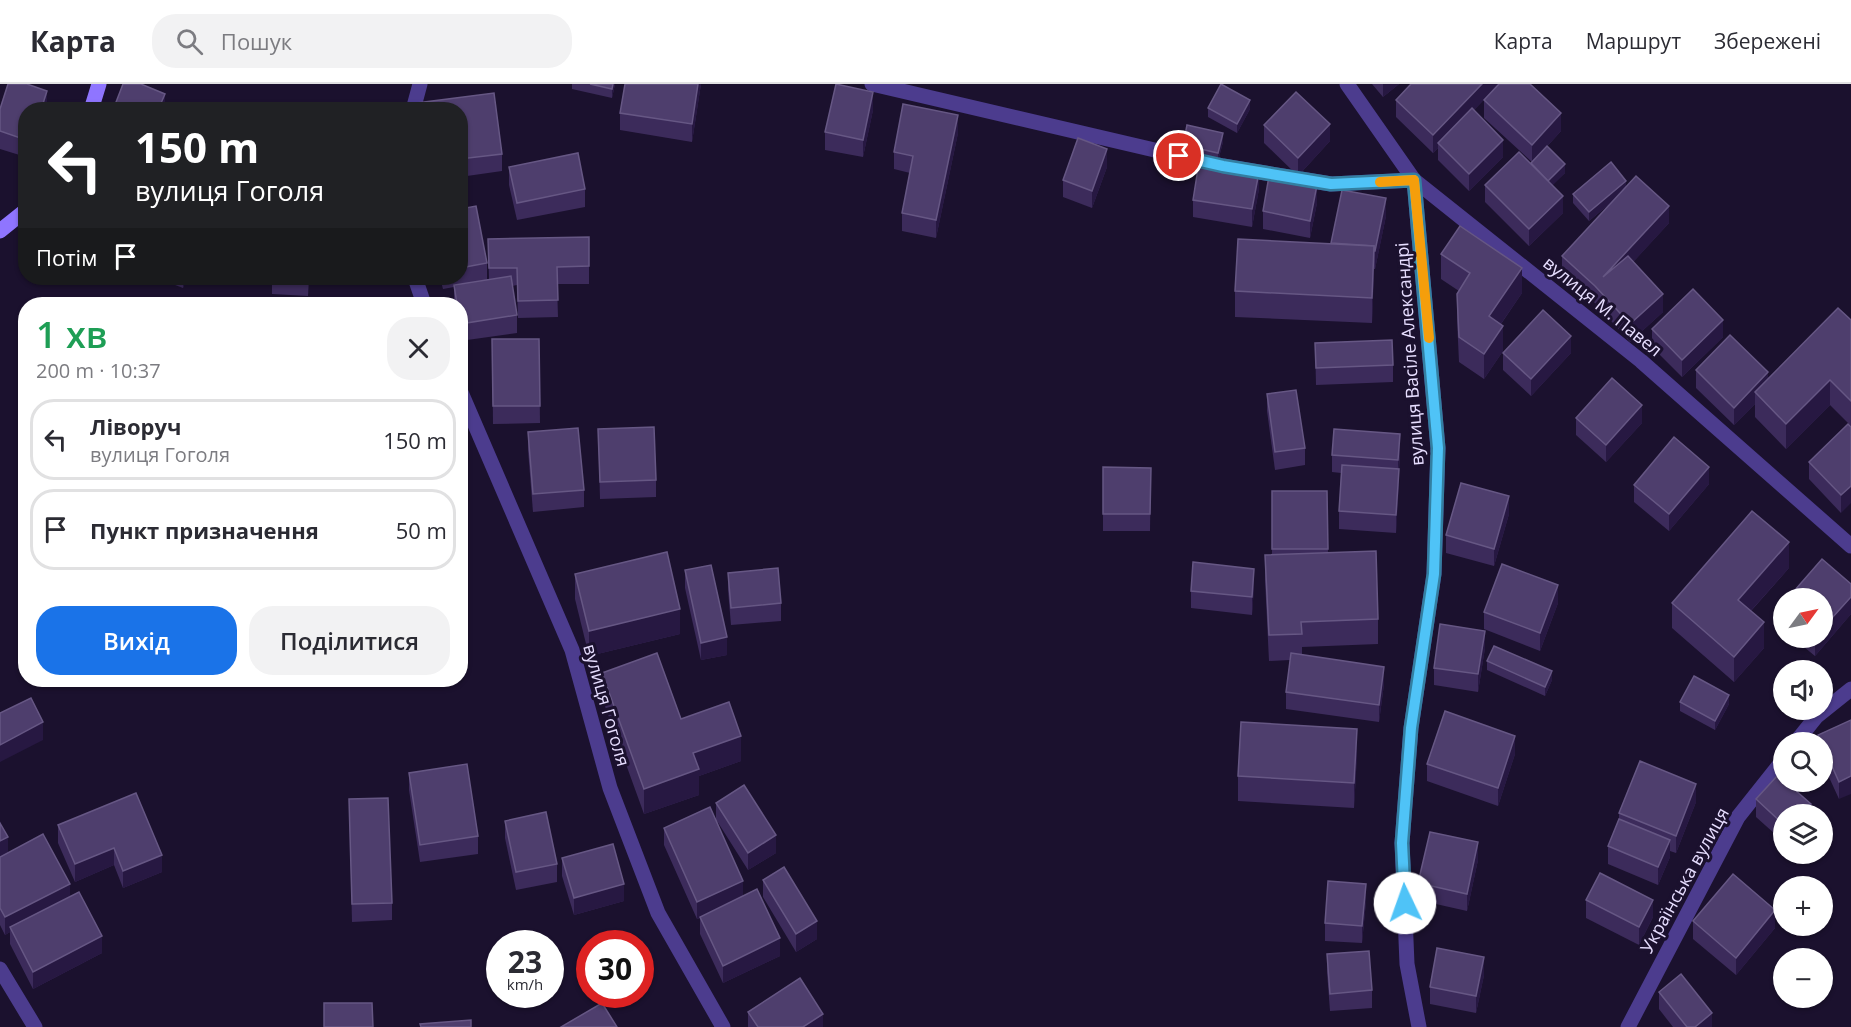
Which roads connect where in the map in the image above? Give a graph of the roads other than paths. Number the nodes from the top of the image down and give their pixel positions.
1 (99, 84) edge
2 (420, 84) edge
3 (872, 84) edge
4 (1347, 84) edge
5 (93, 102) edge
6 (415, 102) edge
7 (1414, 180) junction
8 (18, 216) edge
9 (0, 231) edge
10 (468, 409) edge
11 (1851, 546) edge
12 (1851, 689) edge
13 (1804, 732) edge
14 (1773, 773) edge
15 (0, 969) edge
16 (34, 1027) edge
17 (723, 1027) edge
18 (1419, 1027) edge
19 (1628, 1027) edge

1 - 5 street
2 - 6 street
3 - 7 street
4 - 7 street, вулиця М. Павел
7 - 11 street, вулиця М. Павел
7 - 18 street, вулиця Васіле Александрі
8 - 9 street
10 - 17 street, вулиця Гоголя
12 - 13 street
14 - 19 street, Українська вулиця
15 - 16 street

